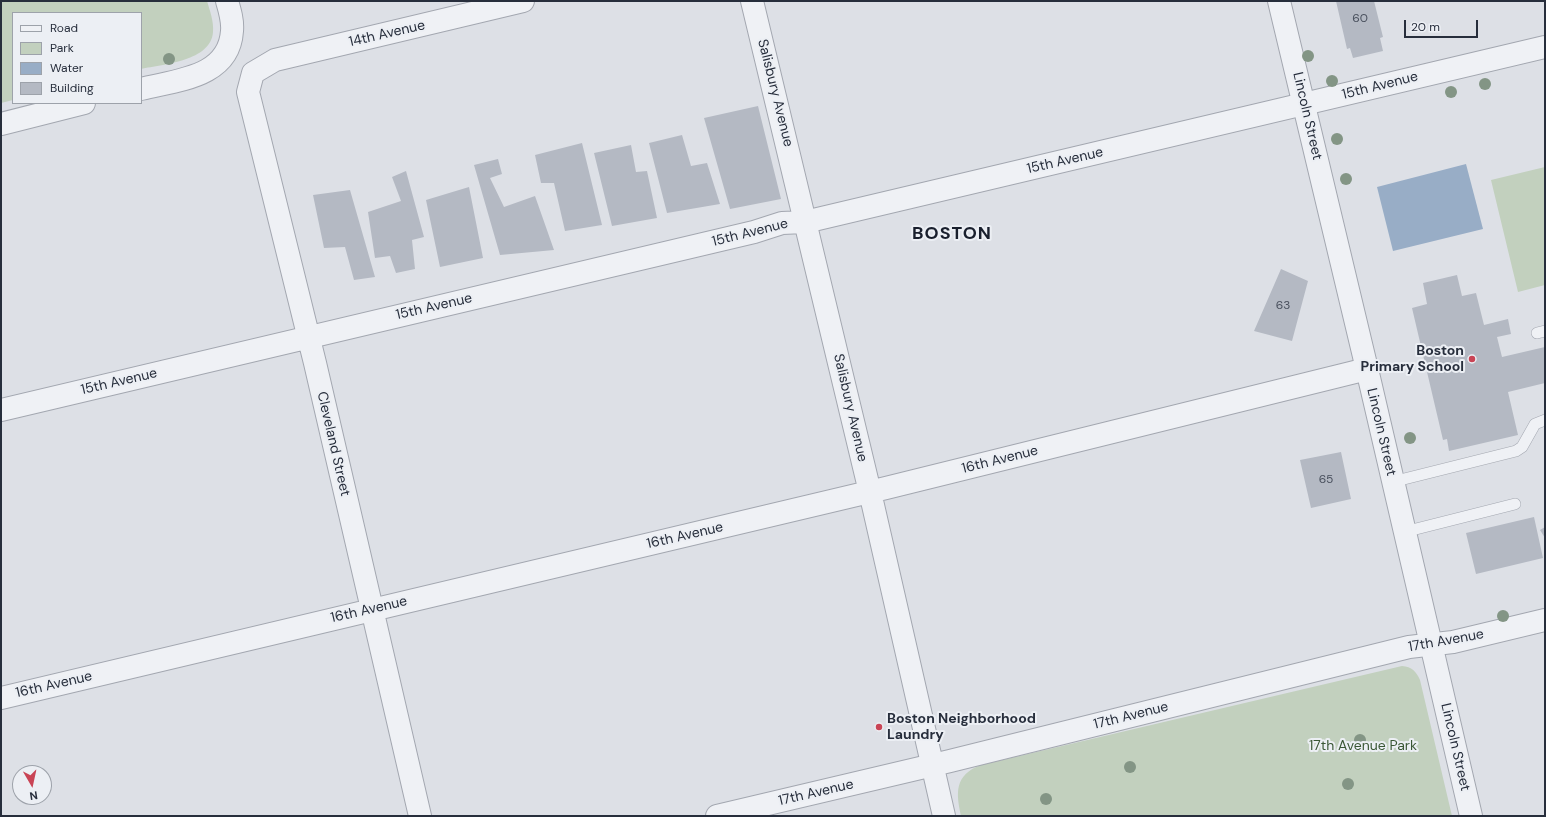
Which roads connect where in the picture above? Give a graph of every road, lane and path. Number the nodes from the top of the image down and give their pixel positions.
1 (227, 1) edge
2 (523, 1) edge
3 (752, 1) edge
4 (1280, 1) edge
5 (1545, 47) edge
6 (253, 73) joint
7 (142, 89) edge
8 (80, 104) edge
9 (1304, 104) junction
10 (1, 124) edge
11 (805, 222) junction
12 (308, 337) junction
13 (1367, 369) junction
14 (1, 410) edge
15 (1545, 420) edge
16 (1392, 482) junction
17 (870, 492) junction
18 (1515, 504) dead end
19 (1404, 532) junction
20 (372, 610) junction
21 (1545, 620) edge
22 (1430, 644) junction
23 (1, 698) edge
24 (932, 765) junction
25 (420, 816) edge
26 (717, 816) edge
27 (944, 816) edge
28 (1471, 816) edge

1 - 7 street
2 - 6 street, 14th Avenue
3 - 11 street, Salisbury Avenue
4 - 9 street, Lincoln Street
5 - 9 street, 15th Avenue
6 - 12 street, Cleveland Street
8 - 10 street
9 - 11 street, 15th Avenue
9 - 13 street, Lincoln Street
11 - 12 street, 15th Avenue
11 - 17 street, Salisbury Avenue
12 - 14 street, 15th Avenue
12 - 20 street, Cleveland Street
13 - 16 street, Lincoln Street
13 - 17 street, 16th Avenue
15 - 16 lane
16 - 19 street, Lincoln Street
17 - 20 street, 16th Avenue
17 - 24 street, Salisbury Avenue
18 - 19 lane
19 - 22 street, Lincoln Street
20 - 23 street, 16th Avenue
20 - 25 street, Cleveland Street
21 - 22 street, 17th Avenue
22 - 24 street, 17th Avenue
22 - 28 street, Lincoln Street
24 - 26 street, 17th Avenue
24 - 27 street, Salisbury Avenue

